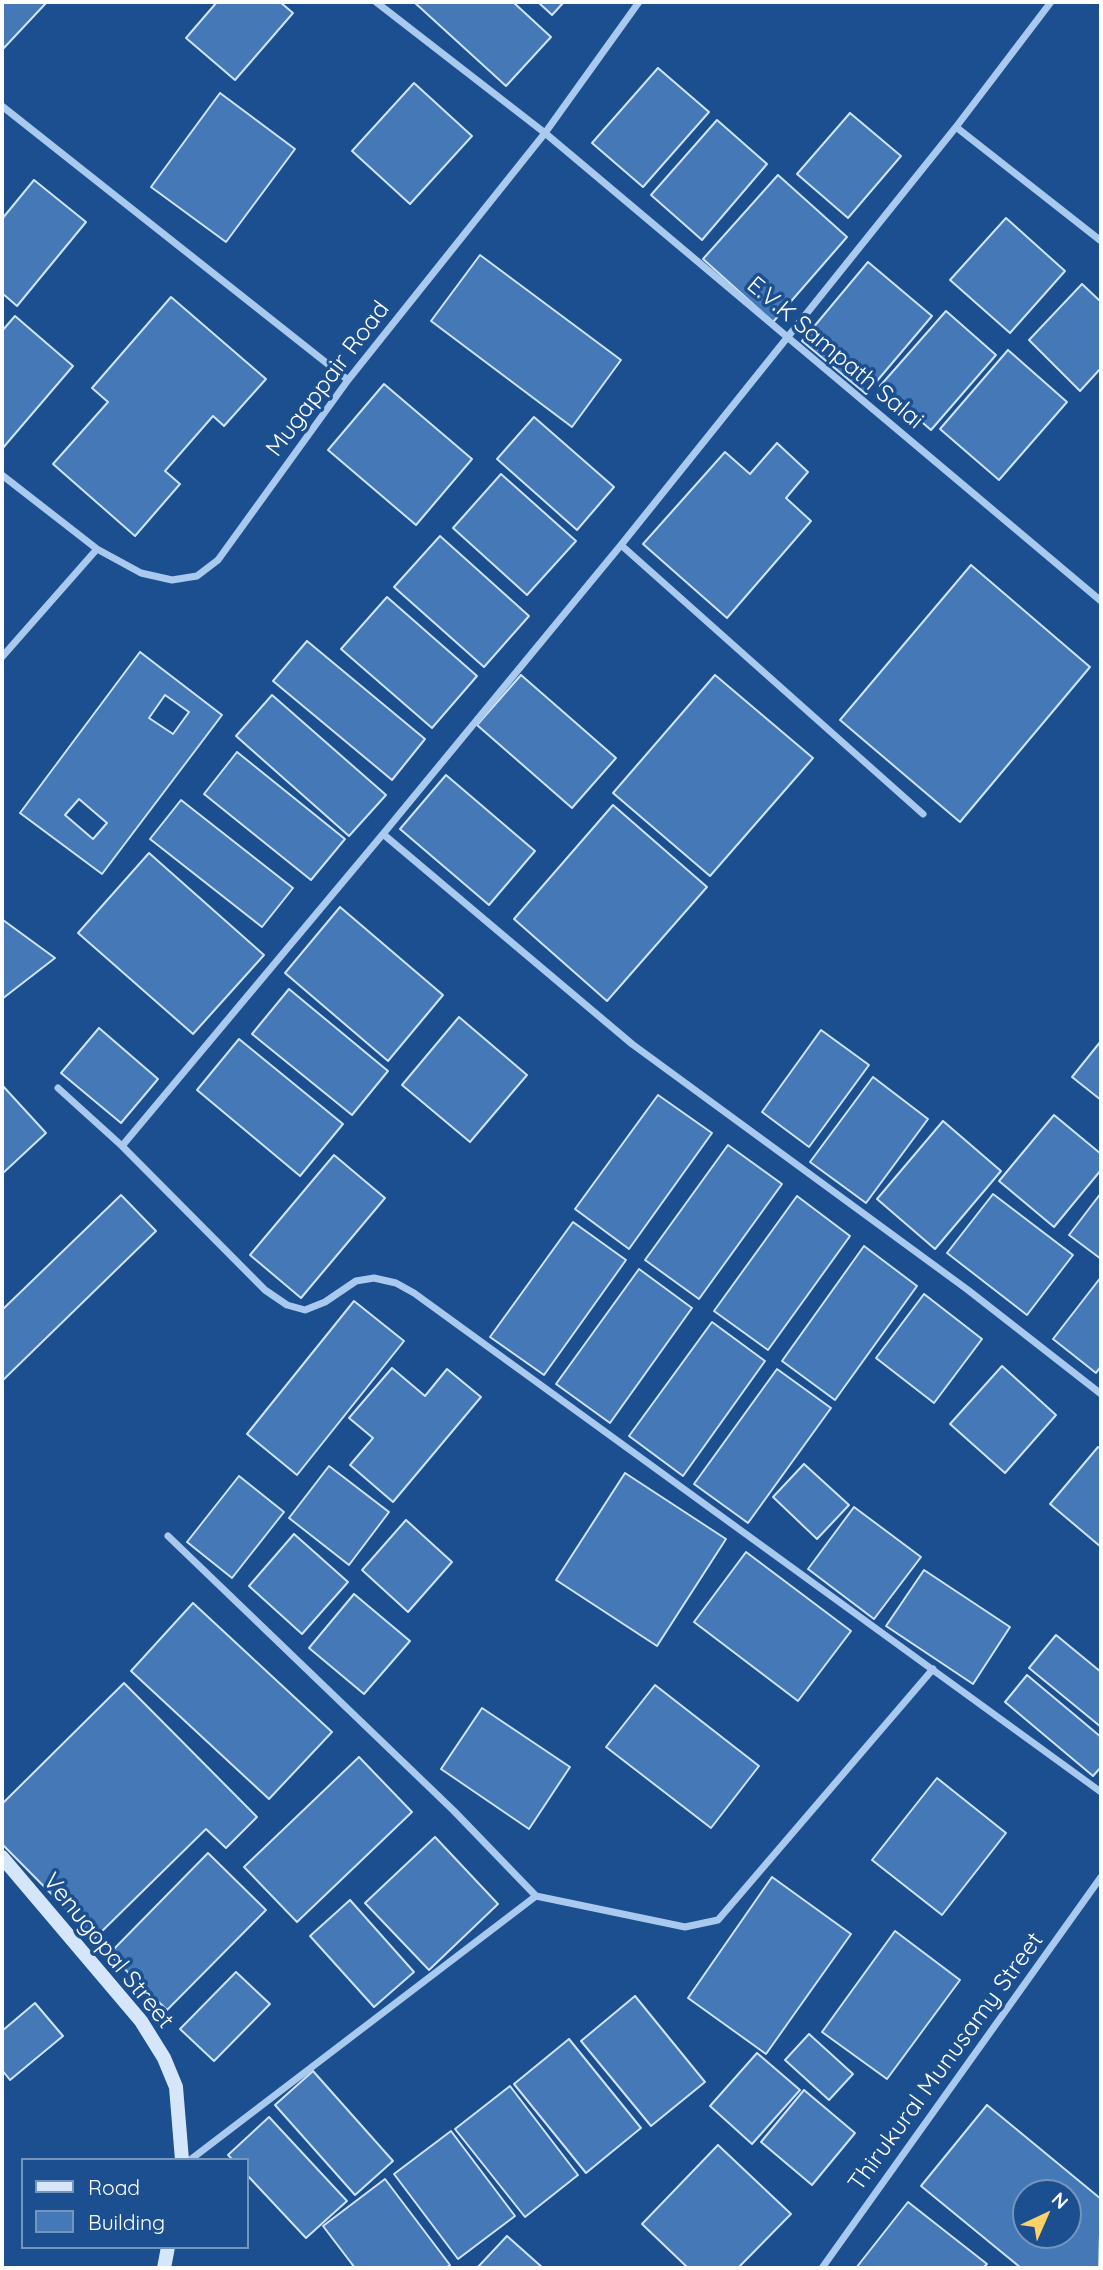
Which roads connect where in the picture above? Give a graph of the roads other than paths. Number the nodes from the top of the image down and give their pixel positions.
1 (376, 2) edge
2 (639, 2) edge
3 (1051, 2) edge
4 (2, 106) edge
5 (956, 127) junction
6 (545, 133) junction
7 (1101, 241) edge
8 (785, 337) junction
9 (348, 380) junction
10 (2, 475) edge
11 (621, 545) junction
12 (97, 549) junction
13 (1101, 601) edge
14 (2, 657) edge
15 (923, 814) dead end
16 (383, 834) junction
17 (58, 1088) dead end
18 (122, 1146) junction
19 (1101, 1394) edge
20 (168, 1536) dead end
21 (933, 1669) junction
22 (1101, 1792) edge
23 (2, 1857) edge
24 (1101, 1877) edge
25 (536, 1896) junction
26 (182, 2158) edge
27 (193, 2158) edge
28 (168, 2249) edge
29 (163, 2268) edge
30 (822, 2268) edge

1 - 6 street, E.V.K Sampath Salai
2 - 6 street, Mugappair Road
3 - 5 street
4 - 9 street
5 - 7 street
5 - 8 street
6 - 8 street, E.V.K Sampath Salai
6 - 9 street, Mugappair Road
8 - 11 street
8 - 13 street, E.V.K Sampath Salai
9 - 12 street, Mugappair Road
10 - 12 street, Mugappair Road
11 - 15 street
11 - 16 street
12 - 14 street
16 - 18 street
16 - 19 street
17 - 18 street
18 - 21 street
20 - 25 street
21 - 22 street
21 - 25 street
23 - 26 main road, Venugopal Street
24 - 30 street, Thirukural Munusamy Street
25 - 27 street
28 - 29 main road

